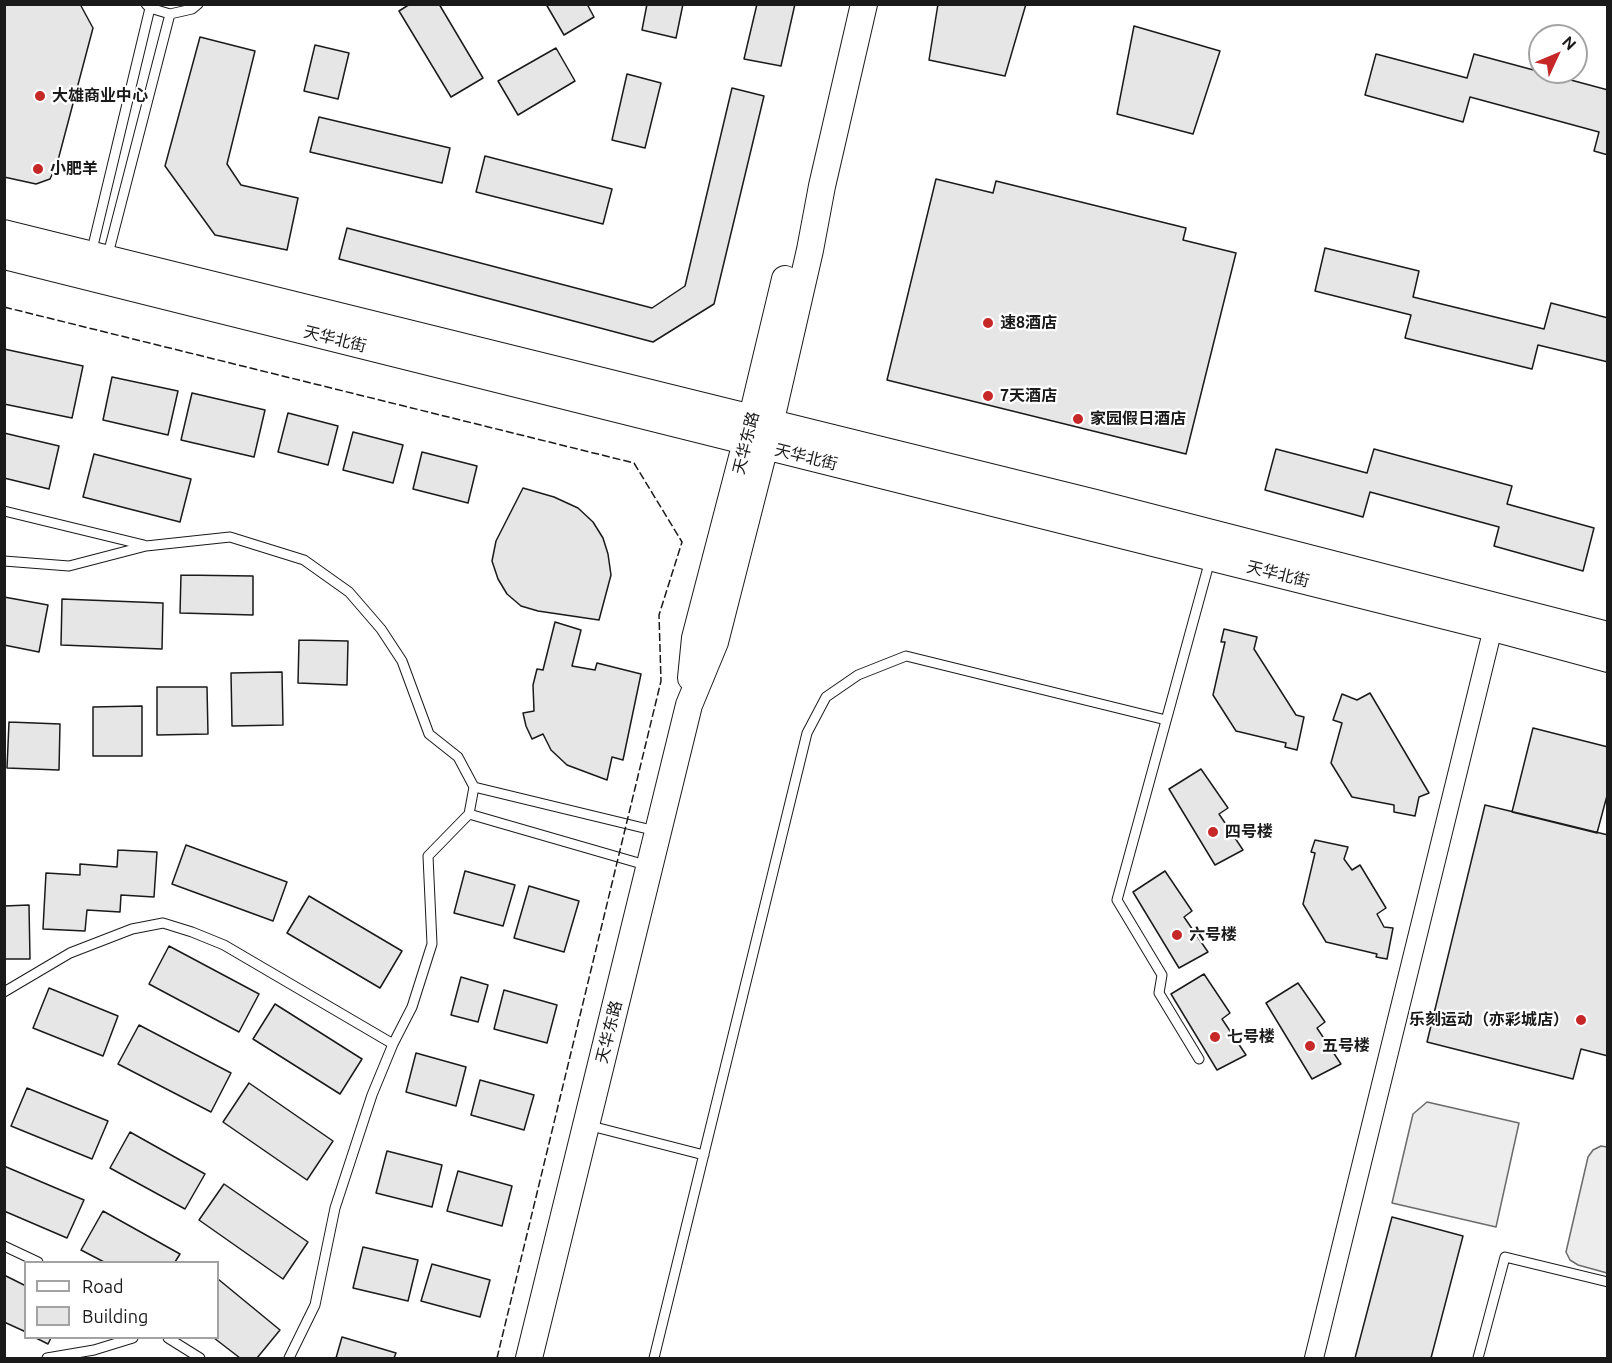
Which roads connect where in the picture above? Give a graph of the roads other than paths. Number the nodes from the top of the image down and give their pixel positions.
1 (198, 4) edge
2 (864, 4) edge
3 (148, 6) edge
4 (170, 14) junction
5 (4, 233) edge
6 (4, 256) edge
7 (96, 268) junction
8 (758, 432) junction
9 (4, 510) edge
10 (146, 546) junction
11 (1210, 557) junction
12 (4, 561) edge
13 (1493, 628) junction
14 (1608, 635) edge
15 (1608, 659) edge
16 (1166, 720) junction
17 (474, 787) junction
18 (469, 814) junction
19 (658, 832) junction
20 (650, 866) junction
21 (4, 992) edge
22 (393, 1044) junction
23 (1199, 1059) dead end
24 (586, 1125) junction
25 (704, 1155) junction
26 (4, 1246) edge
27 (34, 1261) edge
28 (1608, 1282) edge
29 (130, 1339) edge
30 (170, 1339) edge
31 (47, 1359) edge
32 (200, 1359) edge
33 (289, 1359) edge
34 (529, 1359) edge
35 (654, 1359) edge
36 (1314, 1359) edge
37 (1478, 1359) edge

1 - 4 lane
2 - 8 street, 天华东路
3 - 4 lane
3 - 7 lane
4 - 7 lane
5 - 7 street, 天华北街
6 - 7 street, 天华北街
7 - 8 street, 天华北街
8 - 11 street, 天华北街
8 - 14 street, 天华北街
8 - 19 street, 天华东路
9 - 10 lane
10 - 12 lane
10 - 17 lane
11 - 13 street, 天华北街
11 - 16 lane
13 - 15 street, 天华北街
13 - 36 street
16 - 23 lane
16 - 25 lane
17 - 18 lane
17 - 19 lane
18 - 20 lane
18 - 22 lane
19 - 20 street, 天华东路
20 - 24 street, 天华东路
21 - 22 lane
22 - 33 lane
24 - 25 lane
24 - 34 street, 天华东路
25 - 35 lane
26 - 27 lane
28 - 37 lane
29 - 31 lane
30 - 32 lane

